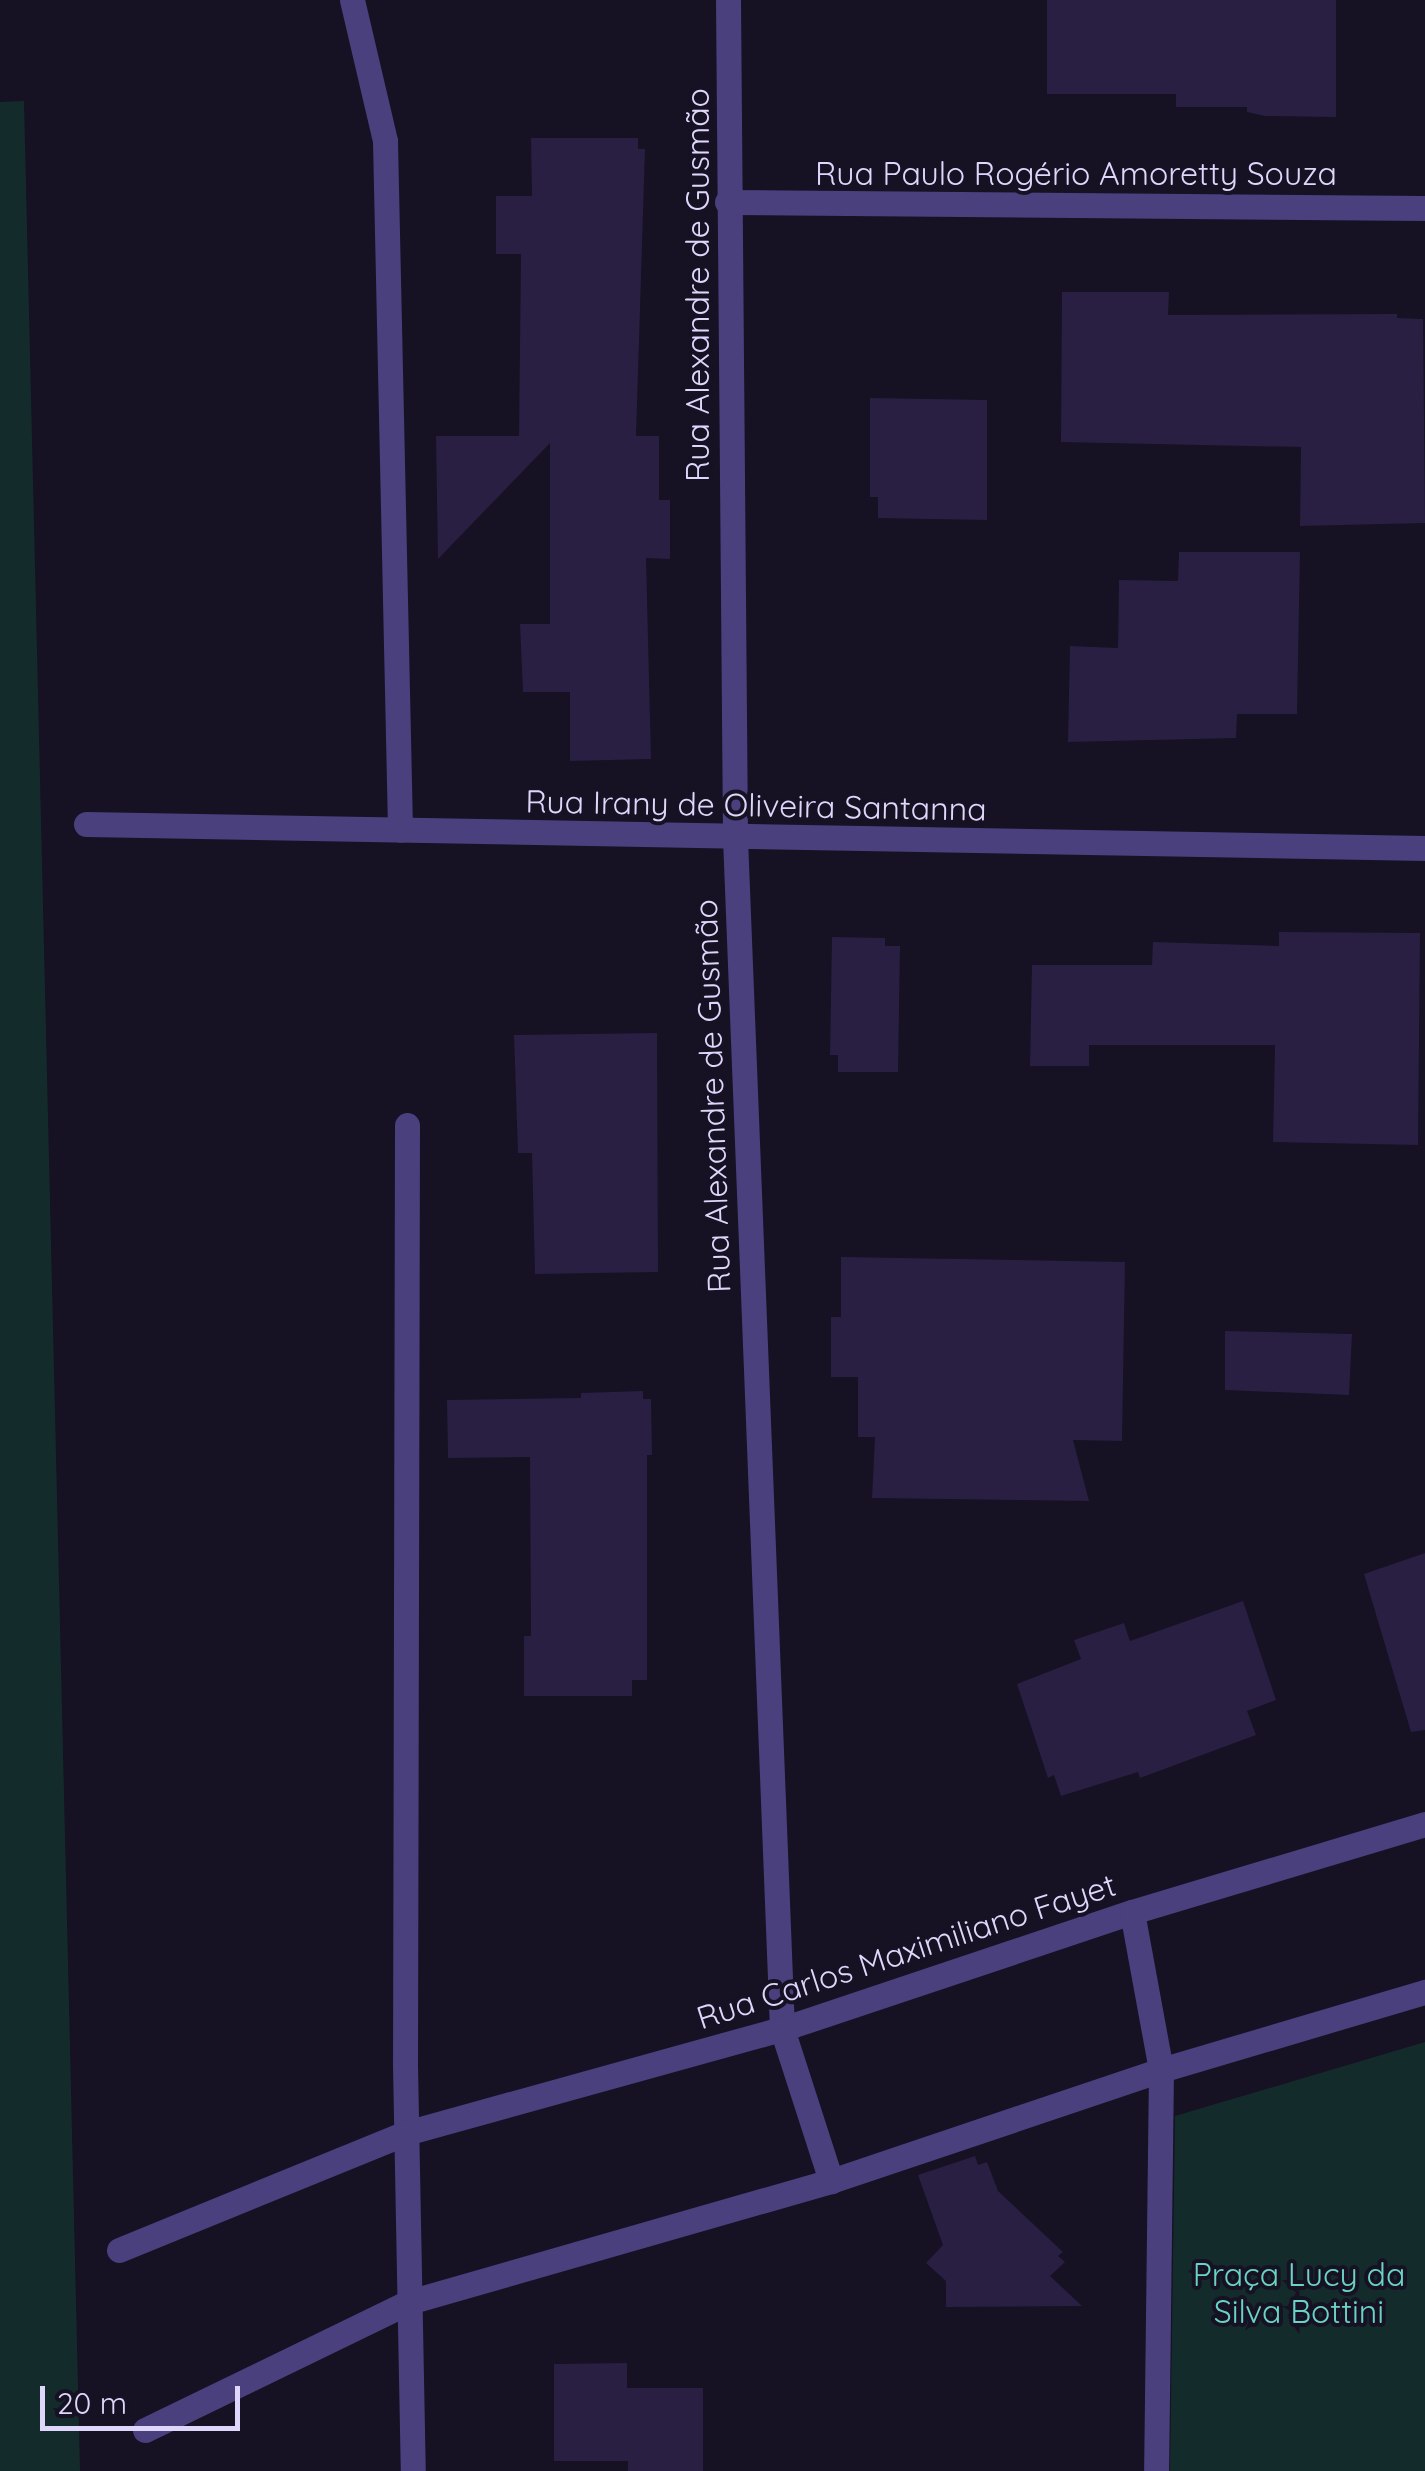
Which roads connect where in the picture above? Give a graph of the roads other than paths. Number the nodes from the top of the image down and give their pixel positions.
1 (352, 0) edge
2 (728, 0) edge
3 (727, 202) junction
4 (1425, 208) edge
5 (86, 824) dead end
6 (400, 830) junction
7 (735, 838) junction
8 (1425, 848) edge
9 (407, 1125) dead end
10 (1425, 1824) edge
11 (1132, 1912) junction
12 (1425, 1992) edge
13 (782, 2029) junction
14 (1161, 2070) junction
15 (406, 2133) junction
16 (832, 2180) junction
17 (120, 2250) dead end
18 (409, 2302) junction
19 (144, 2430) dead end
20 (413, 2471) edge
21 (1156, 2471) edge

1 - 6 street
2 - 3 street, Rua Alexandre de Gusmão
3 - 4 street, Rua Paulo Rogério Amoretty Souza
3 - 7 street, Rua Alexandre de Gusmão
5 - 6 street, Rua Irany de Oliveira Santanna
6 - 7 street, Rua Irany de Oliveira Santanna
7 - 8 street, Rua Irany de Oliveira Santanna
7 - 13 street, Rua Alexandre de Gusmão
9 - 15 street
10 - 11 street, Rua Carlos Maximiliano Fayet
11 - 13 street, Rua Carlos Maximiliano Fayet
11 - 14 street
12 - 14 street
13 - 15 street, Rua Carlos Maximiliano Fayet
13 - 16 street, Rua Alexandre de Gusmão
14 - 16 street
14 - 21 street
15 - 17 street, Rua Carlos Maximiliano Fayet
15 - 18 street
16 - 18 street
18 - 19 street
18 - 20 street

